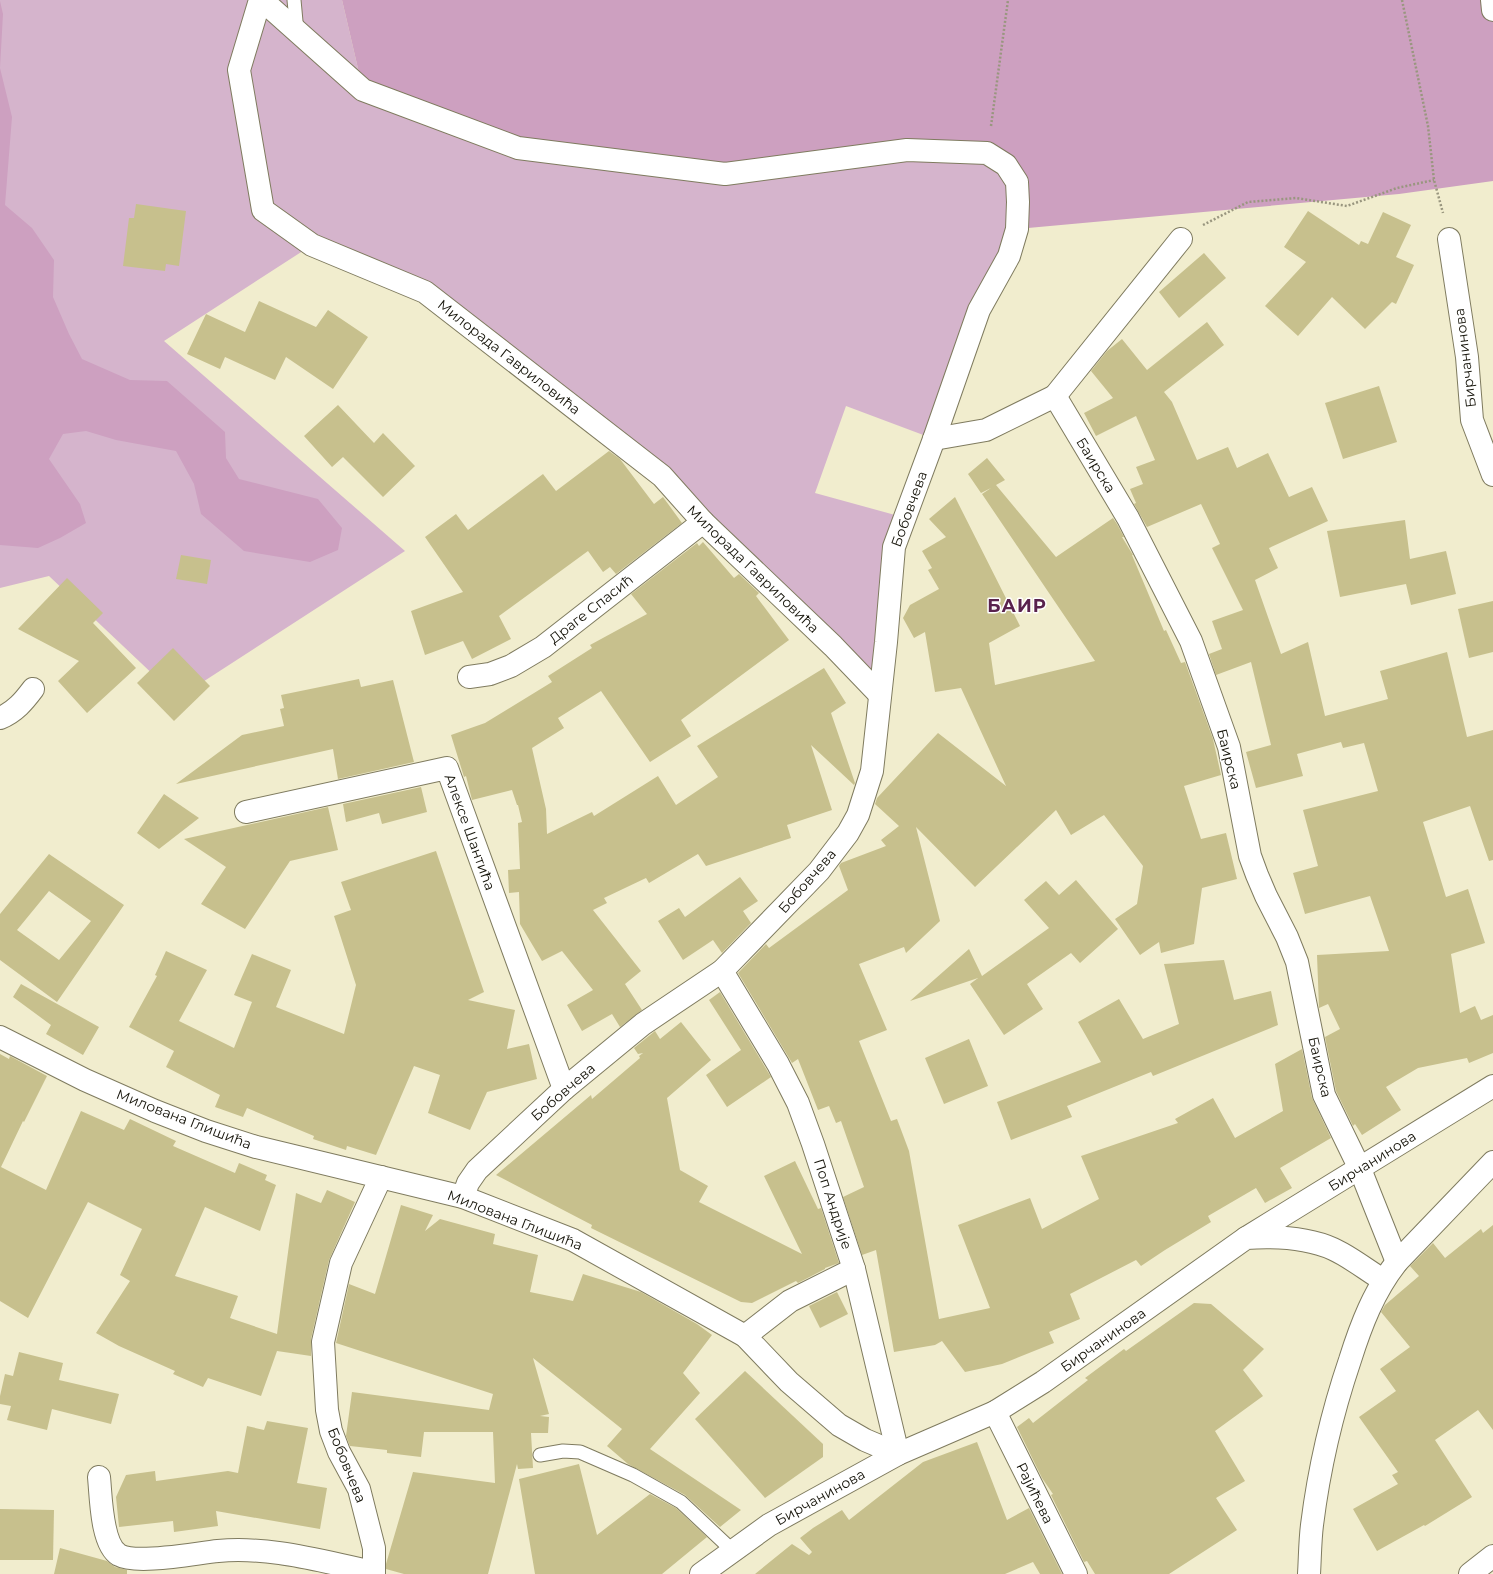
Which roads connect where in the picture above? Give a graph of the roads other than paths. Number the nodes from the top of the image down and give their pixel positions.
1 (261, 0) edge
2 (294, 0) edge
3 (1492, 0) edge
4 (1493, 10) edge
5 (297, 32) junction
6 (1181, 239) road end
7 (1449, 239) road end
8 (1056, 396) junction
9 (934, 439) junction
10 (1493, 475) edge
11 (703, 522) junction
12 (469, 677) dead end
13 (33, 689) dead end
14 (880, 695) junction
15 (0, 718) edge
16 (246, 812) dead end
17 (722, 971) junction
18 (0, 1037) edge
19 (1493, 1086) edge
20 (564, 1089) junction
21 (1493, 1162) edge
22 (1360, 1169) junction
23 (381, 1177) junction
24 (463, 1197) junction
25 (1246, 1238) junction
26 (1397, 1262) junction
27 (854, 1269) junction
28 (1383, 1280) junction
29 (745, 1336) junction
30 (995, 1412) junction
31 (898, 1454) junction
32 (540, 1455) dead end
33 (99, 1477) dead end
34 (733, 1552) junction
35 (1493, 1556) edge
36 (374, 1573) edge
37 (702, 1574) edge
38 (1076, 1574) edge
39 (1309, 1574) edge
40 (1470, 1574) edge

1 - 5 street
1 - 11 street, Милорада Гавриловића
2 - 5 lane
3 - 4 street
5 - 9 street, Бобовчева
6 - 8 street
7 - 10 street, Бирчанинова
8 - 9 street
8 - 22 street, Баирска
9 - 14 street, Бобовчева
11 - 12 street, Драге Спасић
11 - 14 street, Милорада Гавриловића
13 - 15 street
14 - 17 street, Бобовчева
16 - 20 street, Алексе Шантића
17 - 20 street, Бобовчева
17 - 27 street, Поп Андрије
18 - 23 street, Милована Глишића
19 - 22 street, Бирчанинова
20 - 24 street, Бобовчева
21 - 26 street
22 - 25 street, Бирчанинова
22 - 26 street, Баирска
23 - 24 street, Милована Глишића
23 - 36 street, Бобовчева
24 - 29 street, Милована Глишића
25 - 28 street
25 - 30 street, Бирчанинова
26 - 28 street
27 - 29 street
27 - 31 street, Поп Андрије
28 - 39 street
29 - 31 street, Милована Глишића
30 - 31 street, Бирчанинова
30 - 38 street, Рајићева
31 - 34 street, Бирчанинова
32 - 34 lane
33 - 36 street, Бобовчева
34 - 37 street, Бирчанинова
35 - 40 street

